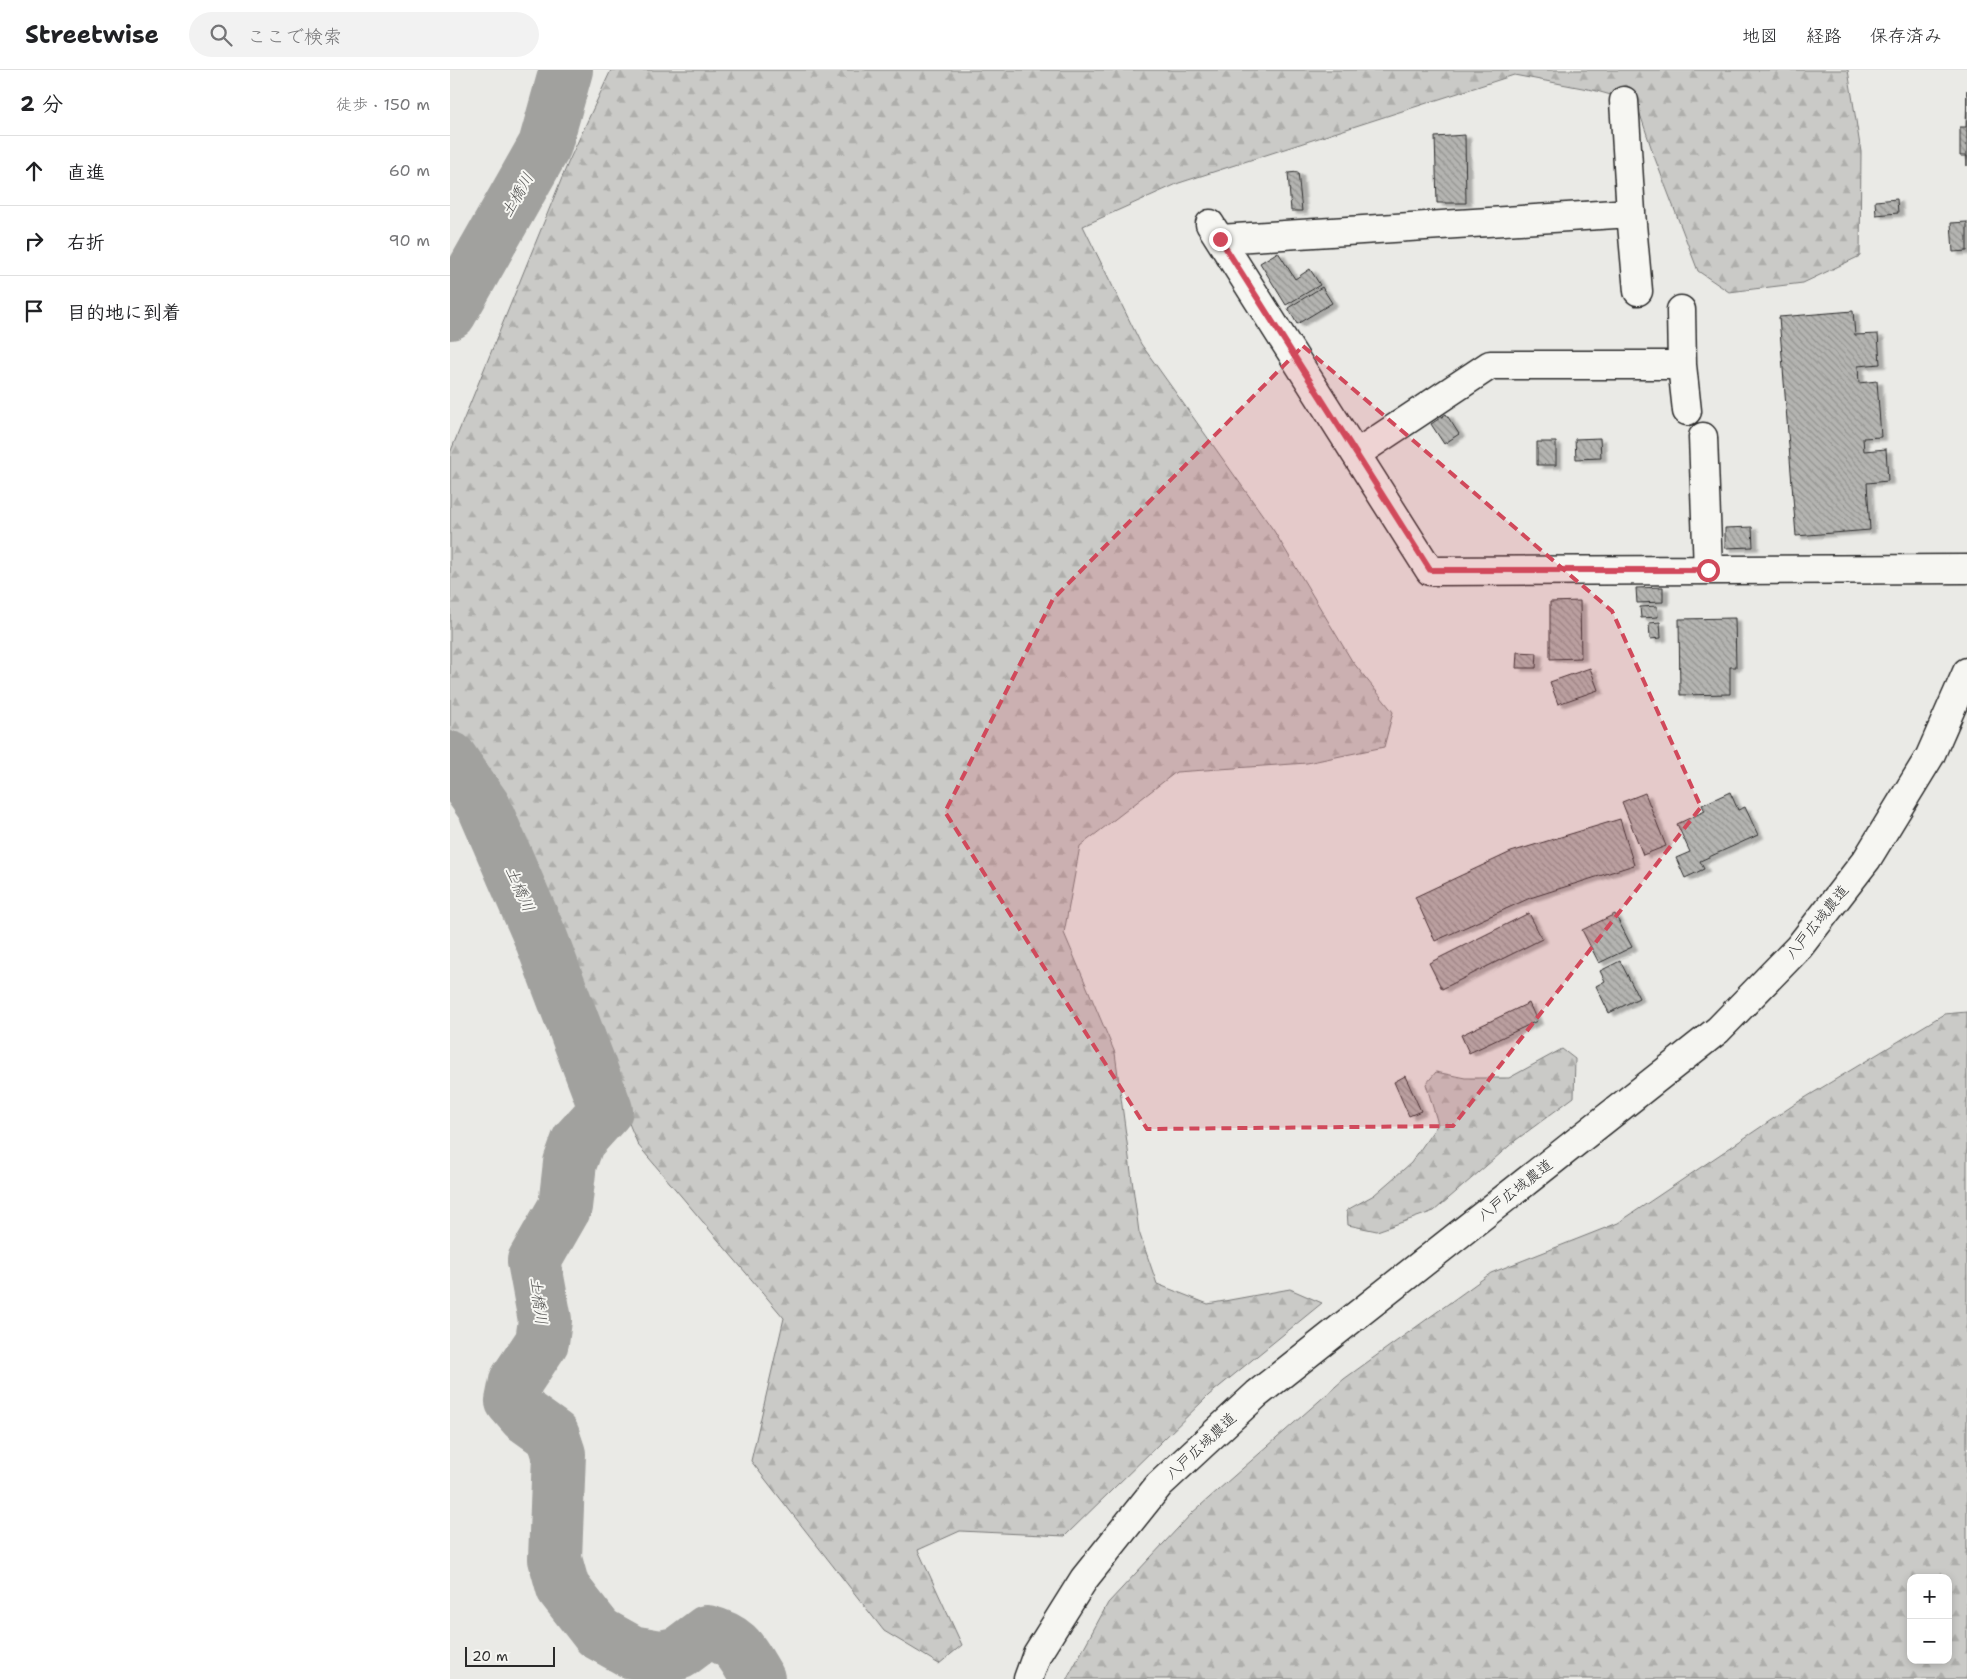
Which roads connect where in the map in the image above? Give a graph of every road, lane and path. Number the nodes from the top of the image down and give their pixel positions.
1 (1624, 100) dead end
2 (1630, 213) junction
3 (1638, 291) dead end
4 (1681, 310) dead end
5 (1682, 365) junction
6 (1687, 411) dead end
7 (1703, 437) dead end
8 (1356, 454) junction
9 (1708, 570) junction
10 (1967, 570) edge
11 (1967, 672) edge
12 (1028, 1679) edge

1 - 2 street
2 - 3 street
2 - 8 street
4 - 5 street
5 - 6 street
5 - 8 street
7 - 9 street
8 - 9 street
9 - 10 street
11 - 12 street, 八戸広域農道

